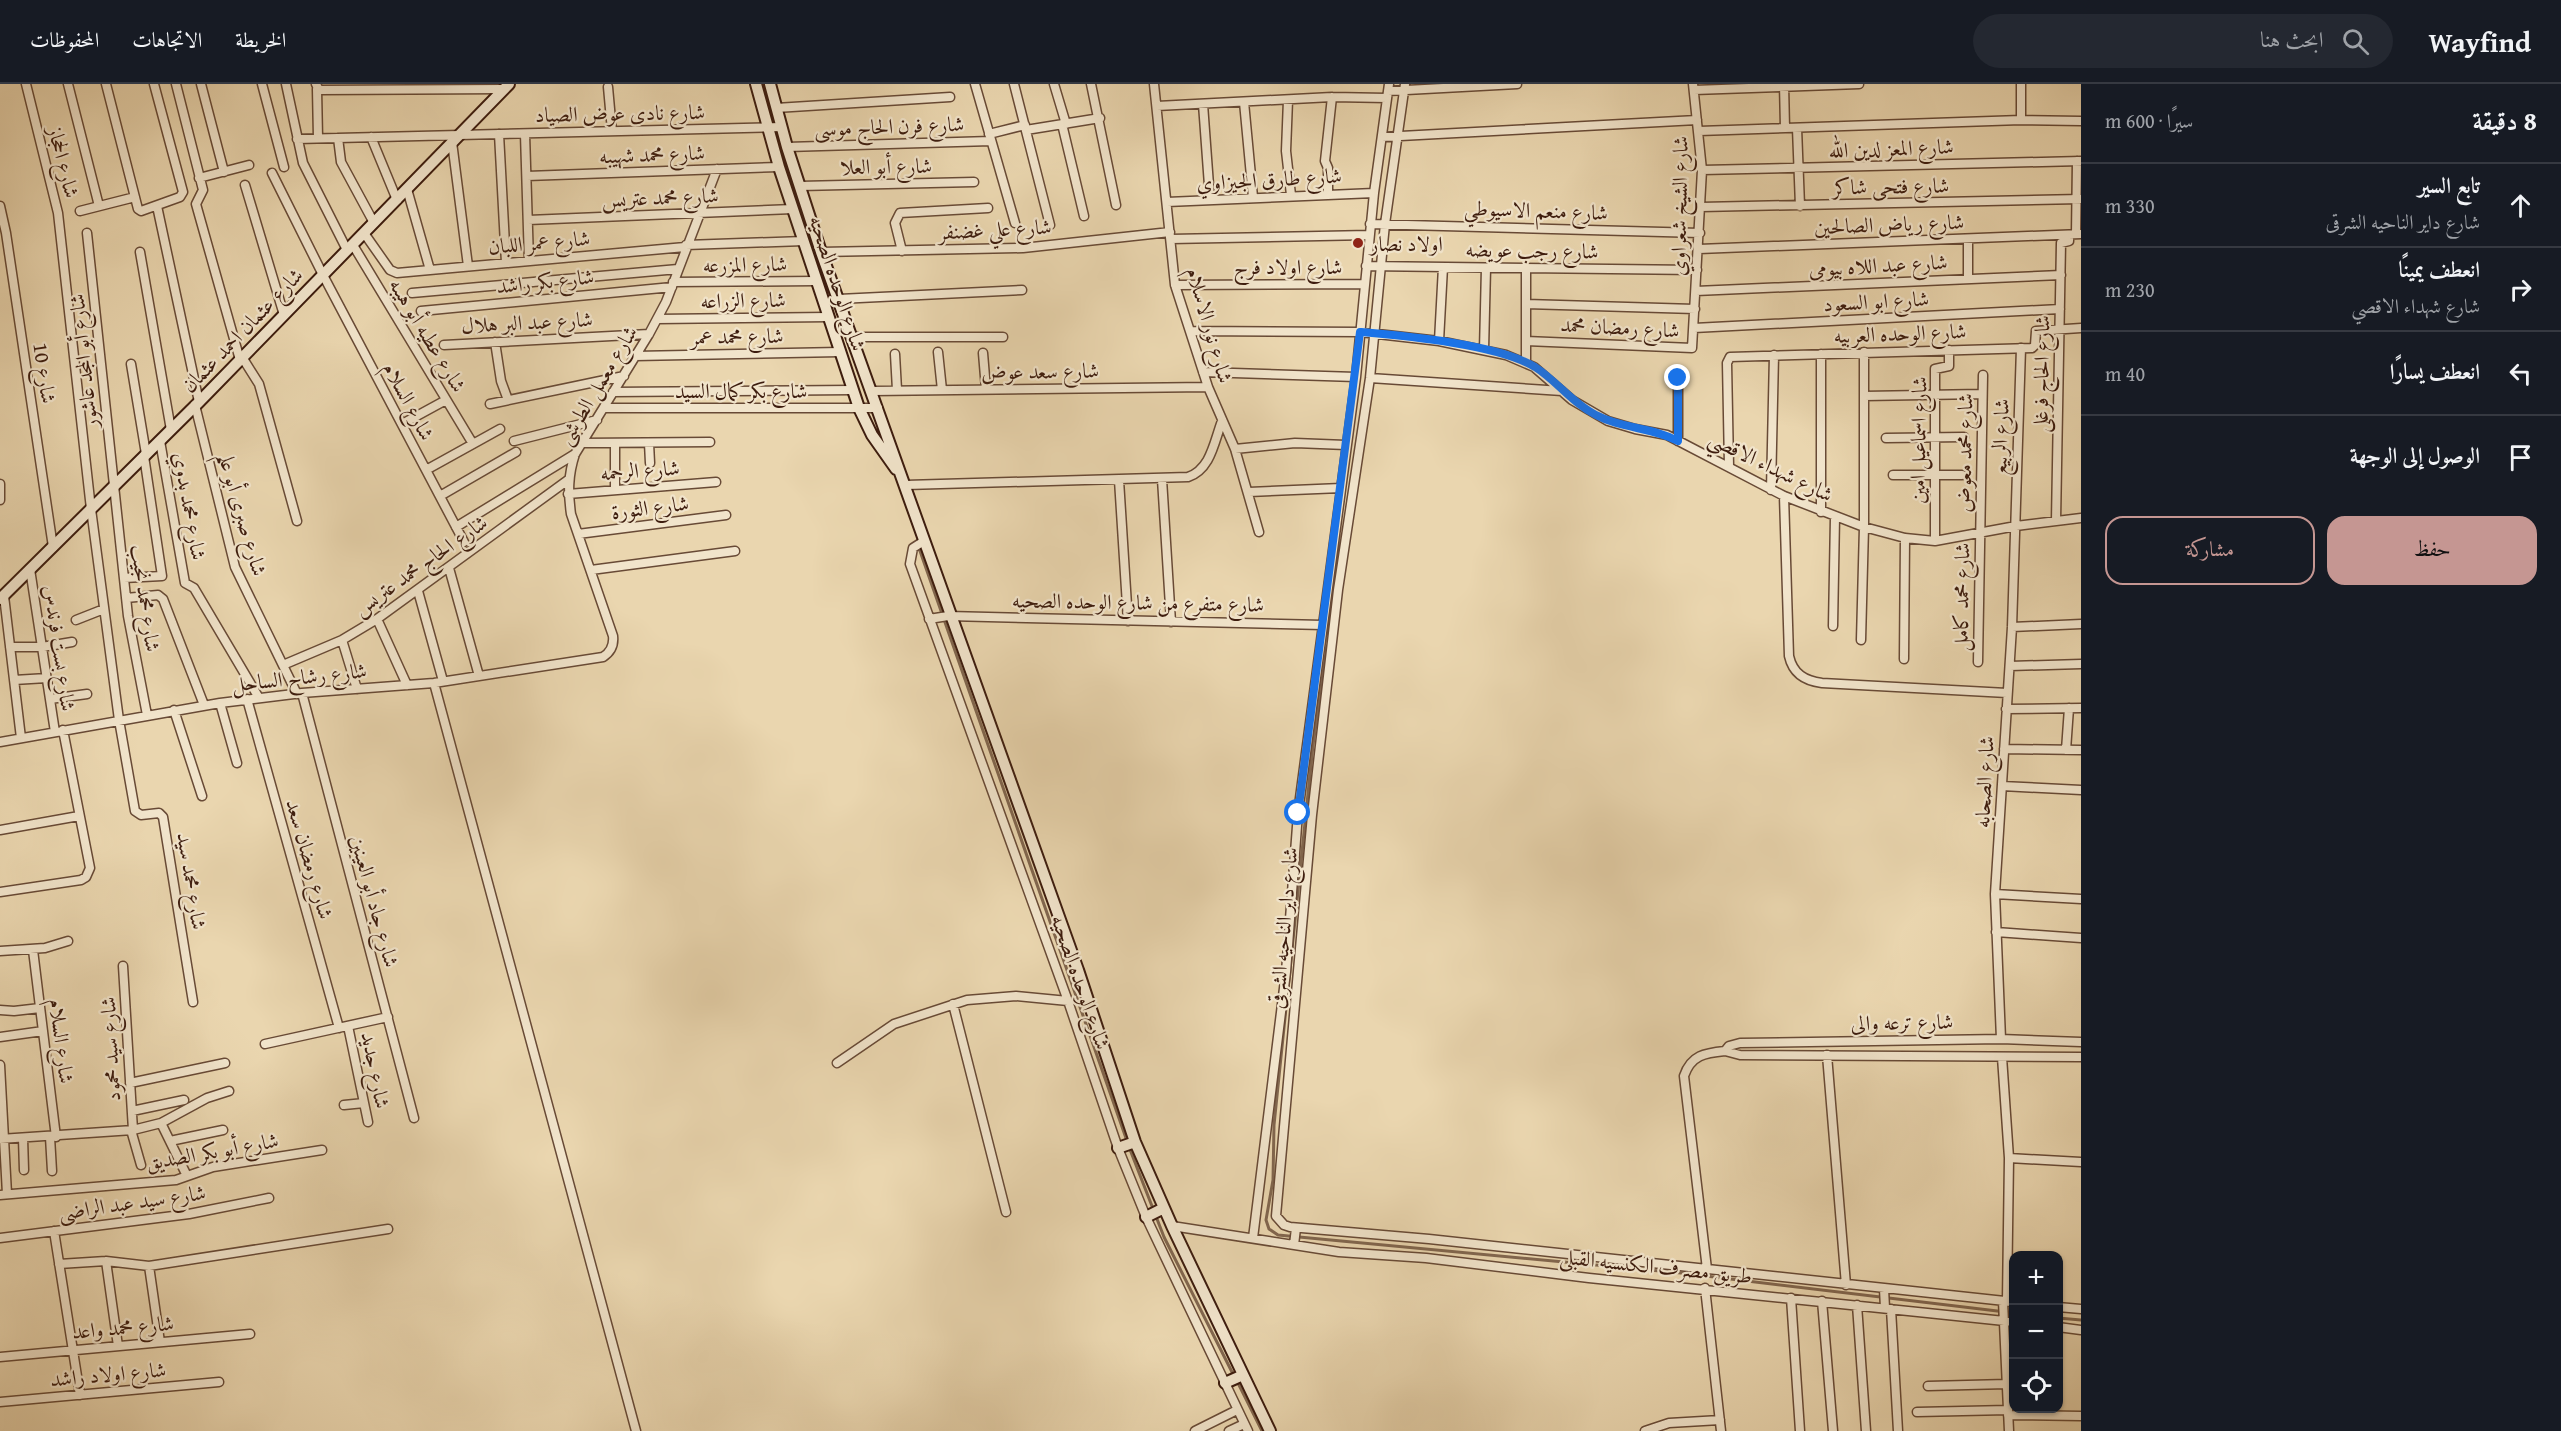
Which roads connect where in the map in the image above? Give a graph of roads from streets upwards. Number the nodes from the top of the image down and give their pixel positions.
1 (26, 84) edge
2 (68, 84) edge
3 (106, 84) edge
4 (154, 84) edge
5 (176, 84) edge
6 (201, 84) edge
7 (262, 84) edge
8 (286, 84) edge
9 (756, 84) edge
10 (770, 84) edge
11 (975, 84) edge
12 (1014, 84) edge
13 (1054, 84) edge
14 (1091, 84) edge
15 (1154, 84) edge
16 (1517, 84) edge
17 (1833, 84) edge
18 (1859, 84) edge
19 (2021, 84) edge
20 (1784, 85) edge
21 (317, 86) edge
22 (1741, 86) edge
23 (507, 87) edge
24 (608, 87) dead end
25 (1405, 87) edge
26 (1694, 87) edge
27 (1388, 91) edge
28 (950, 97) dead end
29 (1332, 97) junction
30 (1288, 100) junction
31 (1244, 102) junction
32 (1203, 104) junction
33 (1157, 106) junction
34 (777, 108) junction
35 (1100, 118) junction
36 (1697, 120) junction
37 (2021, 120) junction
38 (2081, 121) edge
39 (1064, 124) junction
40 (768, 128) junction
41 (782, 128) junction
42 (1025, 128) junction
43 (1785, 128) junction
44 (1797, 128) junction
45 (612, 131) junction
46 (1699, 131) junction
47 (499, 134) junction
48 (525, 134) junction
49 (1398, 136) junction
50 (371, 137) junction
51 (990, 137) junction
52 (1382, 137) junction
53 (318, 138) junction
54 (338, 138) junction
55 (455, 138) junction
56 (297, 139) junction
57 (787, 147) junction
58 (2079, 161) edge
59 (249, 165) dead end
60 (284, 167) dead end
61 (779, 167) junction
62 (1798, 168) junction
63 (717, 169) junction
64 (1702, 170) junction
65 (224, 172) junction
66 (272, 173) dead end
67 (526, 176) junction
68 (199, 178) junction
69 (974, 182) dead end
70 (245, 184) dead end
71 (800, 186) junction
72 (407, 189) junction
73 (1328, 193) junction
74 (1374, 193) junction
75 (1291, 195) junction
76 (135, 197) junction
77 (1253, 197) junction
78 (2079, 199) edge
79 (397, 200) junction
80 (1210, 200) junction
81 (1167, 202) junction
82 (1116, 205) dead end
83 (0, 206) edge
84 (99, 206) junction
85 (157, 206) junction
86 (1800, 206) junction
87 (1701, 207) junction
88 (988, 208) dead end
89 (793, 210) junction
90 (80, 211) dead end
91 (698, 213) junction
92 (1084, 216) dead end
93 (528, 220) junction
94 (374, 223) junction
95 (1015, 224) dead end
96 (1370, 224) junction
97 (1385, 224) junction
98 (1050, 225) dead end
99 (87, 233) dead end
100 (364, 233) junction
101 (1700, 233) junction
102 (3, 234) edge
103 (2075, 234) edge
104 (1369, 235) junction
105 (1170, 236) junction
106 (1968, 239) junction
107 (804, 241) junction
108 (686, 246) junction
109 (350, 247) junction
110 (1699, 249) junction
111 (902, 251) junction
112 (140, 252) dead end
113 (821, 252) junction
114 (529, 261) junction
115 (506, 263) junction
116 (826, 264) junction
117 (468, 266) junction
118 (1366, 266) junction
119 (1380, 267) junction
120 (1443, 267) junction
121 (812, 268) junction
122 (1486, 268) junction
123 (1526, 268) junction
124 (678, 269) junction
125 (430, 270) junction
126 (1697, 270) junction
127 (323, 275) junction
128 (2061, 275) junction
129 (1968, 279) junction
130 (816, 281) junction
131 (1364, 284) junction
132 (672, 285) junction
133 (1175, 285) junction
134 (1022, 290) dead end
135 (1696, 291) junction
136 (412, 293) dead end
137 (839, 299) junction
138 (1526, 304) junction
139 (1695, 309) junction
140 (2060, 309) junction
141 (422, 311) dead end
142 (284, 315) junction
143 (829, 318) junction
144 (657, 319) junction
145 (1694, 328) junction
146 (2081, 328) edge
147 (2060, 330) junction
148 (1190, 331) junction
149 (1360, 332) junction
150 (649, 334) junction
151 (1374, 334) junction
152 (853, 337) junction
153 (1003, 337) dead end
154 (1526, 341) junction
155 (495, 342) junction
156 (1439, 342) junction
157 (444, 345) dead end
158 (2020, 348) junction
159 (1484, 350) junction
160 (1949, 350) junction
161 (840, 352) junction
162 (938, 352) dead end
163 (1864, 352) junction
164 (983, 353) dead end
165 (895, 354) dead end
166 (1821, 354) junction
167 (1774, 355) junction
168 (635, 356) junction
169 (241, 359) junction
170 (1526, 363) junction
171 (131, 364) dead end
172 (1203, 372) junction
173 (1983, 375) dead end
174 (624, 376) junction
175 (1356, 377) junction
176 (1370, 378) junction
177 (1678, 378) dead end
178 (1208, 387) junction
179 (986, 389) junction
180 (853, 390) junction
181 (897, 390) junction
182 (942, 390) junction
183 (1562, 391) junction
184 (613, 392) junction
185 (872, 392) junction
186 (1982, 394) junction
187 (1935, 395) junction
188 (1864, 396) junction
189 (446, 400) junction
190 (508, 400) junction
191 (197, 404) junction
192 (490, 404) dead end
193 (604, 408) junction
194 (859, 408) junction
195 (878, 408) junction
196 (597, 420) junction
197 (1222, 421) junction
198 (402, 424) junction
199 (500, 429) dead end
200 (171, 430) junction
201 (1935, 437) junction
202 (1964, 437) dead end
203 (1886, 438) dead end
204 (160, 441) junction
205 (514, 441) dead end
206 (1678, 441) junction
207 (710, 442) dead end
208 (582, 443) junction
209 (615, 443) junction
210 (649, 443) junction
211 (472, 444) junction
212 (1346, 445) junction
213 (1235, 449) junction
214 (516, 452) dead end
215 (575, 454) junction
216 (145, 455) junction
217 (650, 463) dead end
218 (1729, 466) junction
219 (426, 470) junction
220 (1893, 475) dead end
221 (1935, 475) junction
222 (1962, 475) dead end
223 (1162, 479) junction
224 (568, 480) junction
225 (1119, 480) junction
226 (716, 482) dead end
227 (0, 484) edge
228 (115, 485) junction
229 (906, 485) junction
230 (1341, 488) junction
231 (615, 490) junction
232 (1771, 490) junction
233 (1249, 492) junction
234 (568, 494) junction
235 (440, 496) junction
236 (1784, 496) junction
237 (0, 501) edge
238 (91, 509) junction
239 (1821, 512) junction
240 (726, 515) dead end
241 (1835, 517) junction
242 (2081, 518) edge
243 (297, 521) dead end
244 (2056, 521) junction
245 (2016, 526) junction
246 (456, 527) junction
247 (1864, 527) junction
248 (1259, 532) dead end
249 (1980, 532) junction
250 (578, 534) junction
251 (1905, 538) junction
252 (1935, 540) junction
253 (924, 541) junction
254 (464, 543) dead end
255 (53, 547) junction
256 (735, 551) dead end
257 (449, 568) junction
258 (30, 569) junction
259 (591, 570) junction
260 (124, 578) junction
261 (418, 591) junction
262 (1, 595) edge
263 (126, 598) junction
264 (104, 609) junction
265 (946, 616) junction
266 (377, 619) junction
267 (929, 619) junction
268 (76, 620) dead end
269 (1128, 621) junction
270 (1171, 622) junction
271 (2081, 624) edge
272 (1323, 625) junction
273 (1833, 626) dead end
274 (2012, 627) junction
275 (342, 640) junction
276 (1861, 640) dead end
277 (72, 642) dead end
278 (10, 647) junction
279 (42, 647) junction
280 (603, 657) joint
281 (1904, 658) dead end
282 (1978, 662) dead end
283 (2081, 664) edge
284 (283, 665) junction
285 (2010, 666) junction
286 (479, 676) junction
287 (46, 678) junction
288 (14, 680) junction
289 (439, 682) junction
290 (407, 685) junction
291 (357, 689) junction
292 (300, 693) junction
293 (2007, 693) junction
294 (87, 694) dead end
295 (259, 698) junction
296 (50, 699) junction
297 (247, 699) junction
298 (220, 703) junction
299 (204, 705) junction
300 (2069, 708) junction
301 (2081, 708) edge
302 (2007, 709) junction
303 (174, 710) junction
304 (147, 715) junction
305 (119, 720) junction
306 (59, 731) junction
307 (21, 738) junction
308 (0, 741) edge
309 (2004, 749) junction
310 (2066, 750) junction
311 (2081, 750) edge
312 (237, 763) dead end
313 (2002, 786) junction
314 (2081, 790) edge
315 (202, 796) dead end
316 (80, 816) junction
317 (0, 830) edge
318 (0, 892) edge
319 (1995, 894) junction
320 (2081, 899) edge
321 (1996, 932) junction
322 (2081, 938) edge
323 (68, 941) dead end
324 (33, 950) junction
325 (0, 951) edge
326 (123, 966) dead end
327 (1068, 1001) junction
328 (193, 1002) dead end
329 (953, 1004) junction
330 (40, 1008) junction
331 (0, 1010) edge
332 (388, 1017) junction
333 (348, 1026) junction
334 (339, 1028) junction
335 (43, 1031) junction
336 (0, 1037) edge
337 (2001, 1039) junction
338 (2049, 1041) junction
339 (2081, 1042) edge
340 (265, 1044) dead end
341 (1725, 1050) junction
342 (1827, 1055) junction
343 (2002, 1057) junction
344 (2050, 1057) junction
345 (2081, 1057) edge
346 (225, 1063) dead end
347 (837, 1063) dead end
348 (0, 1065) edge
349 (130, 1083) junction
350 (1, 1089) edge
351 (229, 1091) dead end
352 (183, 1100) dead end
353 (364, 1103) junction
354 (344, 1105) dead end
355 (132, 1111) junction
356 (414, 1118) dead end
357 (368, 1122) dead end
358 (161, 1123) junction
359 (132, 1130) junction
360 (223, 1130) dead end
361 (53, 1137) junction
362 (23, 1138) junction
363 (2, 1139) edge
364 (170, 1141) junction
365 (1126, 1145) junction
366 (322, 1150) dead end
367 (2009, 1158) junction
368 (2081, 1162) edge
369 (141, 1165) dead end
370 (24, 1170) dead end
371 (52, 1171) dead end
372 (187, 1176) junction
373 (4, 1194) edge
374 (269, 1198) dead end
375 (1006, 1212) dead end
376 (1155, 1212) junction
377 (1172, 1226) junction
378 (1296, 1227) junction
379 (388, 1229) dead end
380 (54, 1232) junction
381 (0, 1238) edge
382 (1253, 1238) junction
383 (1294, 1245) junction
384 (106, 1261) junction
385 (59, 1263) junction
386 (149, 1266) junction
387 (1707, 1269) junction
388 (1845, 1285) junction
389 (1705, 1288) junction
390 (1884, 1289) junction
391 (1791, 1298) junction
392 (1822, 1301) junction
393 (2008, 1301) edge
394 (1857, 1305) junction
395 (2063, 1307) edge
396 (1888, 1308) junction
397 (2081, 1309) edge
398 (2009, 1322) edge
399 (2063, 1328) edge
400 (2081, 1330) edge
401 (250, 1334) dead end
402 (160, 1342) junction
403 (118, 1346) junction
404 (74, 1350) junction
405 (0, 1357) edge
406 (1235, 1379) junction
407 (219, 1382) dead end
408 (2007, 1384) junction
409 (1928, 1386) dead end
410 (80, 1395) junction
411 (0, 1402) edge
412 (1237, 1410) junction
413 (1917, 1412) dead end
414 (2008, 1413) junction
415 (2081, 1416) edge
416 (1720, 1420) junction
417 (1246, 1427) edge
418 (636, 1431) edge
419 (1195, 1431) edge
420 (1229, 1431) edge
421 (1270, 1431) edge
422 (1645, 1431) edge
423 (1721, 1431) edge
424 (1800, 1431) edge
425 (1833, 1431) edge
426 (1866, 1431) edge
427 (1898, 1431) edge
428 (2009, 1431) edge

1 - 238 street, شارع الحجاز
2 - 84 street
3 - 76 street
4 - 85 street
5 - 68 street
6 - 65 street
7 - 60 street
8 - 56 street, شارع عطيه أبو هيبه
9 - 40 street, شارع الوحده الصحيه
10 - 34 street, شارع الوحده الصحيه
11 - 51 street
12 - 42 street
13 - 39 street
14 - 35 street
15 - 33 street, شارع نور الاسلام
16 - 25 street
17 - 18 street
17 - 20 street
19 - 37 street
20 - 22 street
20 - 43 street
21 - 23 street
21 - 53 street
22 - 26 street
23 - 55 street, شارع عثمان احمد عثمان
24 - 45 street
25 - 27 street
25 - 49 street, شارع داير الناحيه الشرقى
26 - 36 street, شارع الشيخ شعراوي
27 - 29 street
27 - 52 street, شارع داير الناحيه الشرقى
28 - 34 street
29 - 30 street
29 - 73 street
30 - 31 street
30 - 75 street
31 - 32 street
31 - 77 street
32 - 33 street
32 - 80 street
33 - 81 street, شارع نور الاسلام
34 - 41 street, شارع الوحده الصحيه
35 - 39 street, شارع فرن الحاج موسى
35 - 82 street
36 - 46 street, شارع الشيخ شعراوي
36 - 49 street
37 - 38 street
37 - 44 street
39 - 42 street, شارع فرن الحاج موسى
39 - 92 street
40 - 41 street, شارع نادى عوض الصياد
40 - 45 street, شارع نادى عوض الصياد
40 - 61 street, شارع الوحده الصحيه
41 - 57 street, شارع الوحده الصحيه
42 - 51 street, شارع فرن الحاج موسى
42 - 98 street
43 - 44 street
43 - 46 street
44 - 62 street
45 - 48 street, شارع نادى عوض الصياد
46 - 64 street, شارع الشيخ شعراوي
47 - 48 street, شارع نادى عوض الصياد
47 - 55 street, شارع نادى عوض الصياد
47 - 115 street
48 - 67 street
49 - 52 street
49 - 97 street, شارع داير الناحيه الشرقى
50 - 54 street, شارع نادى عوض الصياد
50 - 55 street, شارع نادى عوض الصياد
50 - 79 street
51 - 57 street, شارع فرن الحاج موسى
51 - 95 street
52 - 74 street, شارع داير الناحيه الشرقى
53 - 54 street, شارع نادى عوض الصياد
53 - 56 street, شارع نادى عوض الصياد
54 - 94 street
55 - 72 street, شارع عثمان احمد عثمان
55 - 117 street
56 - 109 street, شارع عطيه أبو هيبه
57 - 71 street, شارع الوحده الصحيه
58 - 62 street, شارع المعز لدين الله
58 - 78 street, شارع الحاج فرغلى
59 - 65 street
61 - 63 street, شارع محمد شهيبه
61 - 89 street, شارع الوحده الصحيه
62 - 64 street, شارع المعز لدين الله
62 - 86 street
63 - 67 street, شارع محمد شهيبه
63 - 91 street, شارع معمل الطرشى
64 - 87 street, شارع الشيخ شعراوي
65 - 68 street
66 - 127 street, شارع السلام
67 - 93 street
68 - 169 street
69 - 71 street, شارع أبو العلا
70 - 142 street
71 - 113 street, شارع الوحده الصحيه
72 - 79 street, شارع عثمان احمد عثمان
72 - 125 street
73 - 74 street, شارع طارق الجيزاوي
73 - 75 street, شارع طارق الجيزاوي
74 - 96 street, شارع داير الناحيه الشرقى
75 - 77 street, شارع طارق الجيزاوي
76 - 84 street
76 - 85 street
77 - 80 street, شارع طارق الجيزاوي
78 - 86 street, شارع فتحى شاكر
78 - 103 street, شارع الحاج فرغلى
79 - 94 street, شارع عثمان احمد عثمان
80 - 81 street, شارع طارق الجيزاوي
81 - 105 street, شارع نور الاسلام
83 - 102 street, شارع 10
84 - 90 street
85 - 191 street, شارع صبرى أبو علم
86 - 87 street, شارع فتحى شاكر
87 - 101 street, شارع الشيخ شعراوي
88 - 111 street
89 - 91 street, شارع محمد عتريس
89 - 107 street, شارع الوحده الصحيه
91 - 93 street, شارع محمد عتريس
91 - 108 street, شارع معمل الطرشى
93 - 114 street
94 - 100 street, شارع عثمان احمد عثمان
96 - 97 street, شارع منعم الاسيوطي
96 - 104 street, شارع داير الناحيه الشرقى
97 - 101 street, شارع منعم الاسيوطي
97 - 119 street, شارع داير الناحيه الشرقى
99 - 228 street, شارع أبو المجد عاشور
100 - 109 street, شارع عثمان احمد عثمان
100 - 125 street, شارع عمر اللبان
101 - 110 street, شارع الشيخ شعراوي
102 - 255 street, شارع 10
103 - 106 street, شارع رياض الصالحين
103 - 128 street, شارع الحاج فرغلى
104 - 105 street, شارع علي غضنفر
104 - 118 street, شارع داير الناحيه الشرقى
105 - 111 street, شارع علي غضنفر
105 - 133 street, شارع نور الاسلام
106 - 110 street, شارع رياض الصالحين
106 - 129 street
107 - 108 street, شارع عمر اللبان
107 - 121 street, شارع الوحده الصحيه
108 - 114 street, شارع عمر اللبان
108 - 124 street, شارع معمل الطرشى
109 - 127 street, شارع عثمان احمد عثمان
109 - 189 street, شارع عطيه أبو هيبه
110 - 126 street, شارع الشيخ شعراوي
111 - 113 street, شارع علي غضنفر
112 - 200 street
113 - 116 street, شارع الوحده الصحيه
114 - 115 street, شارع عمر اللبان
115 - 117 street, شارع عمر اللبان
116 - 121 street
116 - 137 street, شارع الوحده الصحيه
117 - 125 street, شارع عمر اللبان
118 - 119 street, شارع رجب عويضه
118 - 131 street, شارع داير الناحيه الشرقى
119 - 120 street, شارع رجب عويضه
119 - 151 street, شارع داير الناحيه الشرقى
120 - 122 street, شارع رجب عويضه
120 - 156 street
121 - 130 street, شارع الوحده الصحيه
122 - 123 street, شارع رجب عويضه
122 - 159 street
123 - 126 street, شارع رجب عويضه
123 - 138 street
124 - 132 street, شارع معمل الطرشى
124 - 136 street
126 - 135 street, شارع الشيخ شعراوي
127 - 142 street, شارع عثمان احمد عثمان
127 - 198 street, شارع السلام
128 - 129 street, شارع عبد اللاه بيومى
128 - 140 street, شارع الحاج فرغلى
129 - 135 street, شارع عبد اللاه بيومى
130 - 132 street, شارع المزرعه
130 - 143 street, شارع الوحده الصحيه
131 - 133 street, شارع اولاد فرج
131 - 149 street, شارع داير الناحيه الشرقى
132 - 141 street, شارع بكر راشد
132 - 144 street, شارع معمل الطرشى
133 - 148 street, شارع نور الاسلام
134 - 137 street
135 - 139 street, شارع الشيخ شعراوي
137 - 152 street, شارع الوحده الصحيه
138 - 139 street
138 - 154 street
139 - 145 street, شارع الشيخ شعراوي
140 - 145 street, شارع ابو السعود
140 - 147 street, شارع الحاج فرغلى
142 - 169 street, شارع عثمان احمد عثمان
143 - 144 street, شارع الزراعه
143 - 161 street, شارع الوحده الصحيه
144 - 150 street, شارع معمل الطرشى
145 - 154 street, شارع رمضان محمد
146 - 147 street
147 - 158 street
147 - 244 street, شارع الحاج فرغلى
148 - 149 street, شارع شهداء الاقصي
148 - 172 street, شارع نور الاسلام
149 - 151 street, شارع شهداء الاقصي
149 - 175 street, شارع داير الناحيه الشرقى
150 - 155 street, شارع عبد البر هلال
150 - 168 street, شارع معمل الطرشى
151 - 156 street, شارع شهداء الاقصي
151 - 176 street, شارع داير الناحيه الشرقى
152 - 153 street
152 - 185 street, شارع الوحده الصحيه
154 - 170 street
155 - 157 street, شارع عبد البر هلال
155 - 190 street
156 - 159 street, شارع شهداء الاقصي
158 - 160 street, شارع الوحده العربيه
158 - 245 street, شارع الربيع
159 - 170 street, شارع شهداء الاقصي
160 - 163 street, شارع الوحده العربيه
160 - 187 street, شارع اسماعيل امين
161 - 168 street, شارع محمد عمر
161 - 180 street, شارع الوحده الصحيه
162 - 182 street
163 - 166 street, شارع الوحده العربيه
163 - 188 street
164 - 179 street
165 - 181 street
166 - 167 street, شارع الوحده العربيه
166 - 239 street
167 - 218 street, شارع الوحده العربيه
167 - 232 street
168 - 174 street, شارع معمل الطرشى
169 - 191 street, شارع عثمان احمد عثمان
169 - 243 street
170 - 183 street, شارع شهداء الاقصي
171 - 216 street
172 - 175 street
172 - 178 street, شارع نور الاسلام
173 - 186 street, شارع محمد معوض
174 - 184 street, شارع معمل الطرشى
174 - 190 street
175 - 212 street, شارع داير الناحيه الشرقى
176 - 183 street
176 - 378 street, شارع داير الناحيه الشرقى
177 - 206 street
178 - 179 street, شارع سعد عوض
178 - 197 street, شارع نور الاسلام
179 - 182 street, شارع سعد عوض
180 - 184 street
180 - 194 street, شارع الوحده الصحيه
181 - 182 street, شارع سعد عوض
181 - 185 street, شارع سعد عوض
183 - 206 street, شارع شهداء الاقصي
184 - 193 street, شارع معمل الطرشى
185 - 195 street, شارع الوحده الصحيه
186 - 187 street
186 - 249 street, شارع محمد معوض
187 - 188 street
187 - 201 street, شارع اسماعيل امين
188 - 247 street
189 - 198 street
189 - 211 street, شارع عطيه أبو هيبه
190 - 192 street
191 - 200 street, شارع عثمان احمد عثمان
191 - 284 street, شارع صبرى أبو علم
193 - 194 street, شارع بكر كمال السيد
193 - 196 street, شارع معمل الطرشى
194 - 195 street, شارع بكر كمال السيد
194 - 229 street, شارع الوحده الصحيه
195 - 229 street, شارع الوحده الصحيه
196 - 205 street
196 - 208 street, شارع معمل الطرشى
197 - 213 street, شارع نور الاسلام
197 - 223 street
198 - 219 street, شارع السلام
199 - 211 street
200 - 204 street, شارع عثمان احمد عثمان
201 - 202 street
201 - 203 street
201 - 221 street, شارع اسماعيل امين
204 - 216 street, شارع عثمان احمد عثمان
204 - 295 street, شارع محمد بدوي
206 - 218 street, شارع شهداء الاقصي
207 - 210 street
208 - 209 street
208 - 215 street, شارع معمل الطرشى
209 - 210 street
209 - 231 street
210 - 217 street
211 - 219 street
212 - 213 street
212 - 230 street, شارع داير الناحيه الشرقى
213 - 233 street, شارع نور الاسلام
214 - 235 street
215 - 224 street, شارع معمل الطرشى
215 - 246 street
216 - 228 street, شارع عثمان احمد عثمان
216 - 260 street
218 - 232 street, شارع شهداء الاقصي
219 - 235 street, شارع السلام
220 - 221 street
221 - 222 street
221 - 252 street, شارع اسماعيل امين
223 - 225 street
223 - 270 street
224 - 234 street, شارع معمل الطرشى
224 - 257 street, شارع الحاج محمد عتريس
225 - 229 street
225 - 269 street
226 - 231 street, شارع الرحمه
227 - 237 street
228 - 238 street, شارع عثمان احمد عثمان
228 - 260 street, شارع محمد نجيب
229 - 253 street, شارع الوحده الصحيه
230 - 233 street
230 - 272 street, شارع داير الناحيه الشرقى
231 - 234 street, شارع الرحمه
232 - 236 street, شارع شهداء الاقصي
233 - 248 street, شارع نور الاسلام
234 - 250 street, شارع معمل الطرشى
235 - 246 street, شارع السلام
236 - 239 street, شارع شهداء الاقصي
236 - 293 street
238 - 255 street, شارع عثمان احمد عثمان
238 - 264 street, شارع الحجاز
239 - 241 street, شارع شهداء الاقصي
240 - 250 street, شارع الثورة
241 - 247 street, شارع شهداء الاقصي
241 - 273 street
242 - 244 street, شارع شهداء الاقصي
244 - 245 street, شارع شهداء الاقصي
245 - 249 street, شارع شهداء الاقصي
245 - 274 street, شارع الصحابه
246 - 254 street, شارع السلام
247 - 251 street, شارع شهداء الاقصي
247 - 276 street
249 - 252 street, شارع شهداء الاقصي
249 - 282 street, شارع محمد كامل
250 - 259 street, شارع معمل الطرشى
251 - 252 street, شارع شهداء الاقصي
251 - 281 street
253 - 265 street, شارع الوحده الصحيه
253 - 267 street, شارع الوحده الصحيه
255 - 258 street, شارع عثمان احمد عثمان
256 - 259 street
257 - 261 street, شارع الحاج محمد عتريس
257 - 286 street
258 - 262 street, شارع عثمان احمد عثمان
258 - 279 street, شارع بست فرندس
259 - 280 street, شارع معمل الطرشى
260 - 263 street, شارع محمد نجيب
261 - 266 street, شارع الحاج محمد عتريس
261 - 289 street
262 - 278 street
263 - 299 street
263 - 304 street, شارع محمد نجيب
264 - 268 street
264 - 305 street, شارع الحجاز
265 - 267 street, شارع متفرع من شارع الوحده الصحيه
265 - 269 street, شارع متفرع من شارع الوحده الصحيه
265 - 365 street, شارع الوحده الصحيه
266 - 275 street, شارع الحاج محمد عتريس
266 - 290 street
267 - 327 street, شارع الوحده الصحيه
269 - 270 street, شارع متفرع من شارع الوحده الصحيه
270 - 272 street, شارع متفرع من شارع الوحده الصحيه
271 - 274 street
272 - 382 street, شارع داير الناحيه الشرقى
274 - 285 street, شارع الصحابه
275 - 284 street, شارع الحاج محمد عتريس
275 - 291 street
277 - 279 street
278 - 279 street
278 - 288 street
279 - 287 street, شارع بست فرندس
280 - 286 street, شارع رشاح الساحل
283 - 285 street
284 - 292 street, شارع صبرى أبو علم
285 - 293 street, شارع الصحابه
286 - 289 street, شارع رشاح الساحل
287 - 288 street
287 - 296 street, شارع بست فرندس
288 - 307 street
289 - 290 street, شارع رشاح الساحل
289 - 418 street
290 - 291 street, شارع رشاح الساحل
291 - 292 street, شارع رشاح الساحل
292 - 295 street, شارع رشاح الساحل
292 - 332 street, شارع جاد أبو العينين
293 - 302 street, شارع الصحابه
294 - 296 street
295 - 297 street, شارع رشاح الساحل
296 - 306 street, شارع بست فرندس
297 - 298 street, شارع رشاح الساحل
297 - 334 street, شارع رمضان سعد
298 - 299 street, شارع رشاح الساحل
298 - 312 street
299 - 303 street, شارع رشاح الساحل
300 - 301 street
300 - 302 street
300 - 310 street
302 - 309 street, شارع الصحابه
303 - 304 street, شارع رشاح الساحل
303 - 315 street
304 - 305 street, شارع رشاح الساحل
305 - 306 street, شارع رشاح الساحل
305 - 328 street, شارع محمد سيد
306 - 307 street, شارع رشاح الساحل
306 - 316 street, شارع بست فرندس
307 - 308 street, شارع رشاح الساحل
309 - 310 street
309 - 313 street, شارع الصحابه
310 - 311 street
313 - 314 street
313 - 319 street, شارع الصحابه
316 - 317 street
316 - 318 street, شارع بست فرندس
319 - 320 street
319 - 321 street, شارع الصحابه
321 - 322 street
321 - 337 street, شارع الصحابه
323 - 324 street
324 - 325 street
324 - 330 street, شارع السلام
326 - 349 street, شارع سيد محمود
327 - 329 street
327 - 365 street, شارع الوحده الصحيه
329 - 347 street
329 - 375 street
330 - 331 street
330 - 335 street, شارع السلام
332 - 333 street
332 - 356 street, شارع جاد أبو العينين
333 - 334 street
333 - 353 street, شارع جديد
334 - 340 street
335 - 336 street
335 - 361 street, شارع السلام
337 - 338 street, شارع ترعه والى
337 - 341 street, شارع ترعه والى
338 - 339 street, شارع ترعه والى
338 - 344 street
341 - 342 street, شارع ترعه والى
341 - 387 street, شارع ترعه والى
342 - 343 street, شارع ترعه والى
342 - 388 street
343 - 344 street, شارع ترعه والى
343 - 367 street
344 - 345 street, شارع ترعه والى
346 - 349 street
348 - 350 street
349 - 355 street, شارع سيد محمود
350 - 363 street
351 - 358 street
352 - 355 street
353 - 354 street
353 - 357 street, شارع جديد
355 - 359 street, شارع سيد محمود
358 - 359 street
358 - 364 street
359 - 361 street
359 - 369 street, شارع سيد محمود
360 - 364 street
361 - 362 street
361 - 371 street, شارع السلام
362 - 363 street
362 - 370 street
363 - 373 street
364 - 372 street
365 - 376 street, شارع الوحده الصحيه
365 - 376 street, شارع الوحده الصحيه
366 - 372 street, شارع أبو بكر الصديق
367 - 368 street
367 - 393 street
372 - 373 street, شارع أبو بكر الصديق
374 - 380 street, شارع سيد عبد الراضى
376 - 377 street, شارع الوحده الصحيه
376 - 406 street, شارع الوحده الصحيه
377 - 382 street, طريق مصرف الكنسيه القبلى
377 - 406 street, شارع الوحده الصحيه
378 - 383 street
378 - 387 street, طريق مصرف الكنسيه القبلى
379 - 386 street
380 - 381 street, شارع سيد عبد الراضى
380 - 385 street
382 - 383 street, طريق مصرف الكنسيه القبلى
383 - 389 street, طريق مصرف الكنسيه القبلى
384 - 385 street
384 - 386 street
384 - 403 street
385 - 404 street
386 - 402 street
387 - 388 street, طريق مصرف الكنسيه القبلى
388 - 390 street, طريق مصرف الكنسيه القبلى
389 - 391 street, طريق مصرف الكنسيه القبلى
389 - 416 street
390 - 393 street, طريق مصرف الكنسيه القبلى
390 - 396 street
391 - 392 street, طريق مصرف الكنسيه القبلى
391 - 424 street
392 - 394 street, طريق مصرف الكنسيه القبلى
392 - 425 street
393 - 398 street
394 - 396 street, طريق مصرف الكنسيه القبلى
394 - 426 street
395 - 397 street
396 - 398 street, طريق مصرف الكنسيه القبلى
396 - 427 street
398 - 408 street
399 - 400 street
401 - 402 street, شارع محمد واعد
402 - 403 street, شارع محمد واعد
403 - 404 street, شارع محمد واعد
404 - 405 street, شارع محمد واعد
404 - 410 street
406 - 412 street, شارع الوحده الصحيه
406 - 421 street, شارع الوحده الصحيه
407 - 410 street, شارع اولاد راشد
408 - 409 street
408 - 414 street
410 - 411 street, شارع اولاد راشد
412 - 417 street, شارع الوحده الصحيه
412 - 419 street
413 - 414 street
414 - 415 street
414 - 428 street
416 - 422 street
416 - 423 street
417 - 420 street

